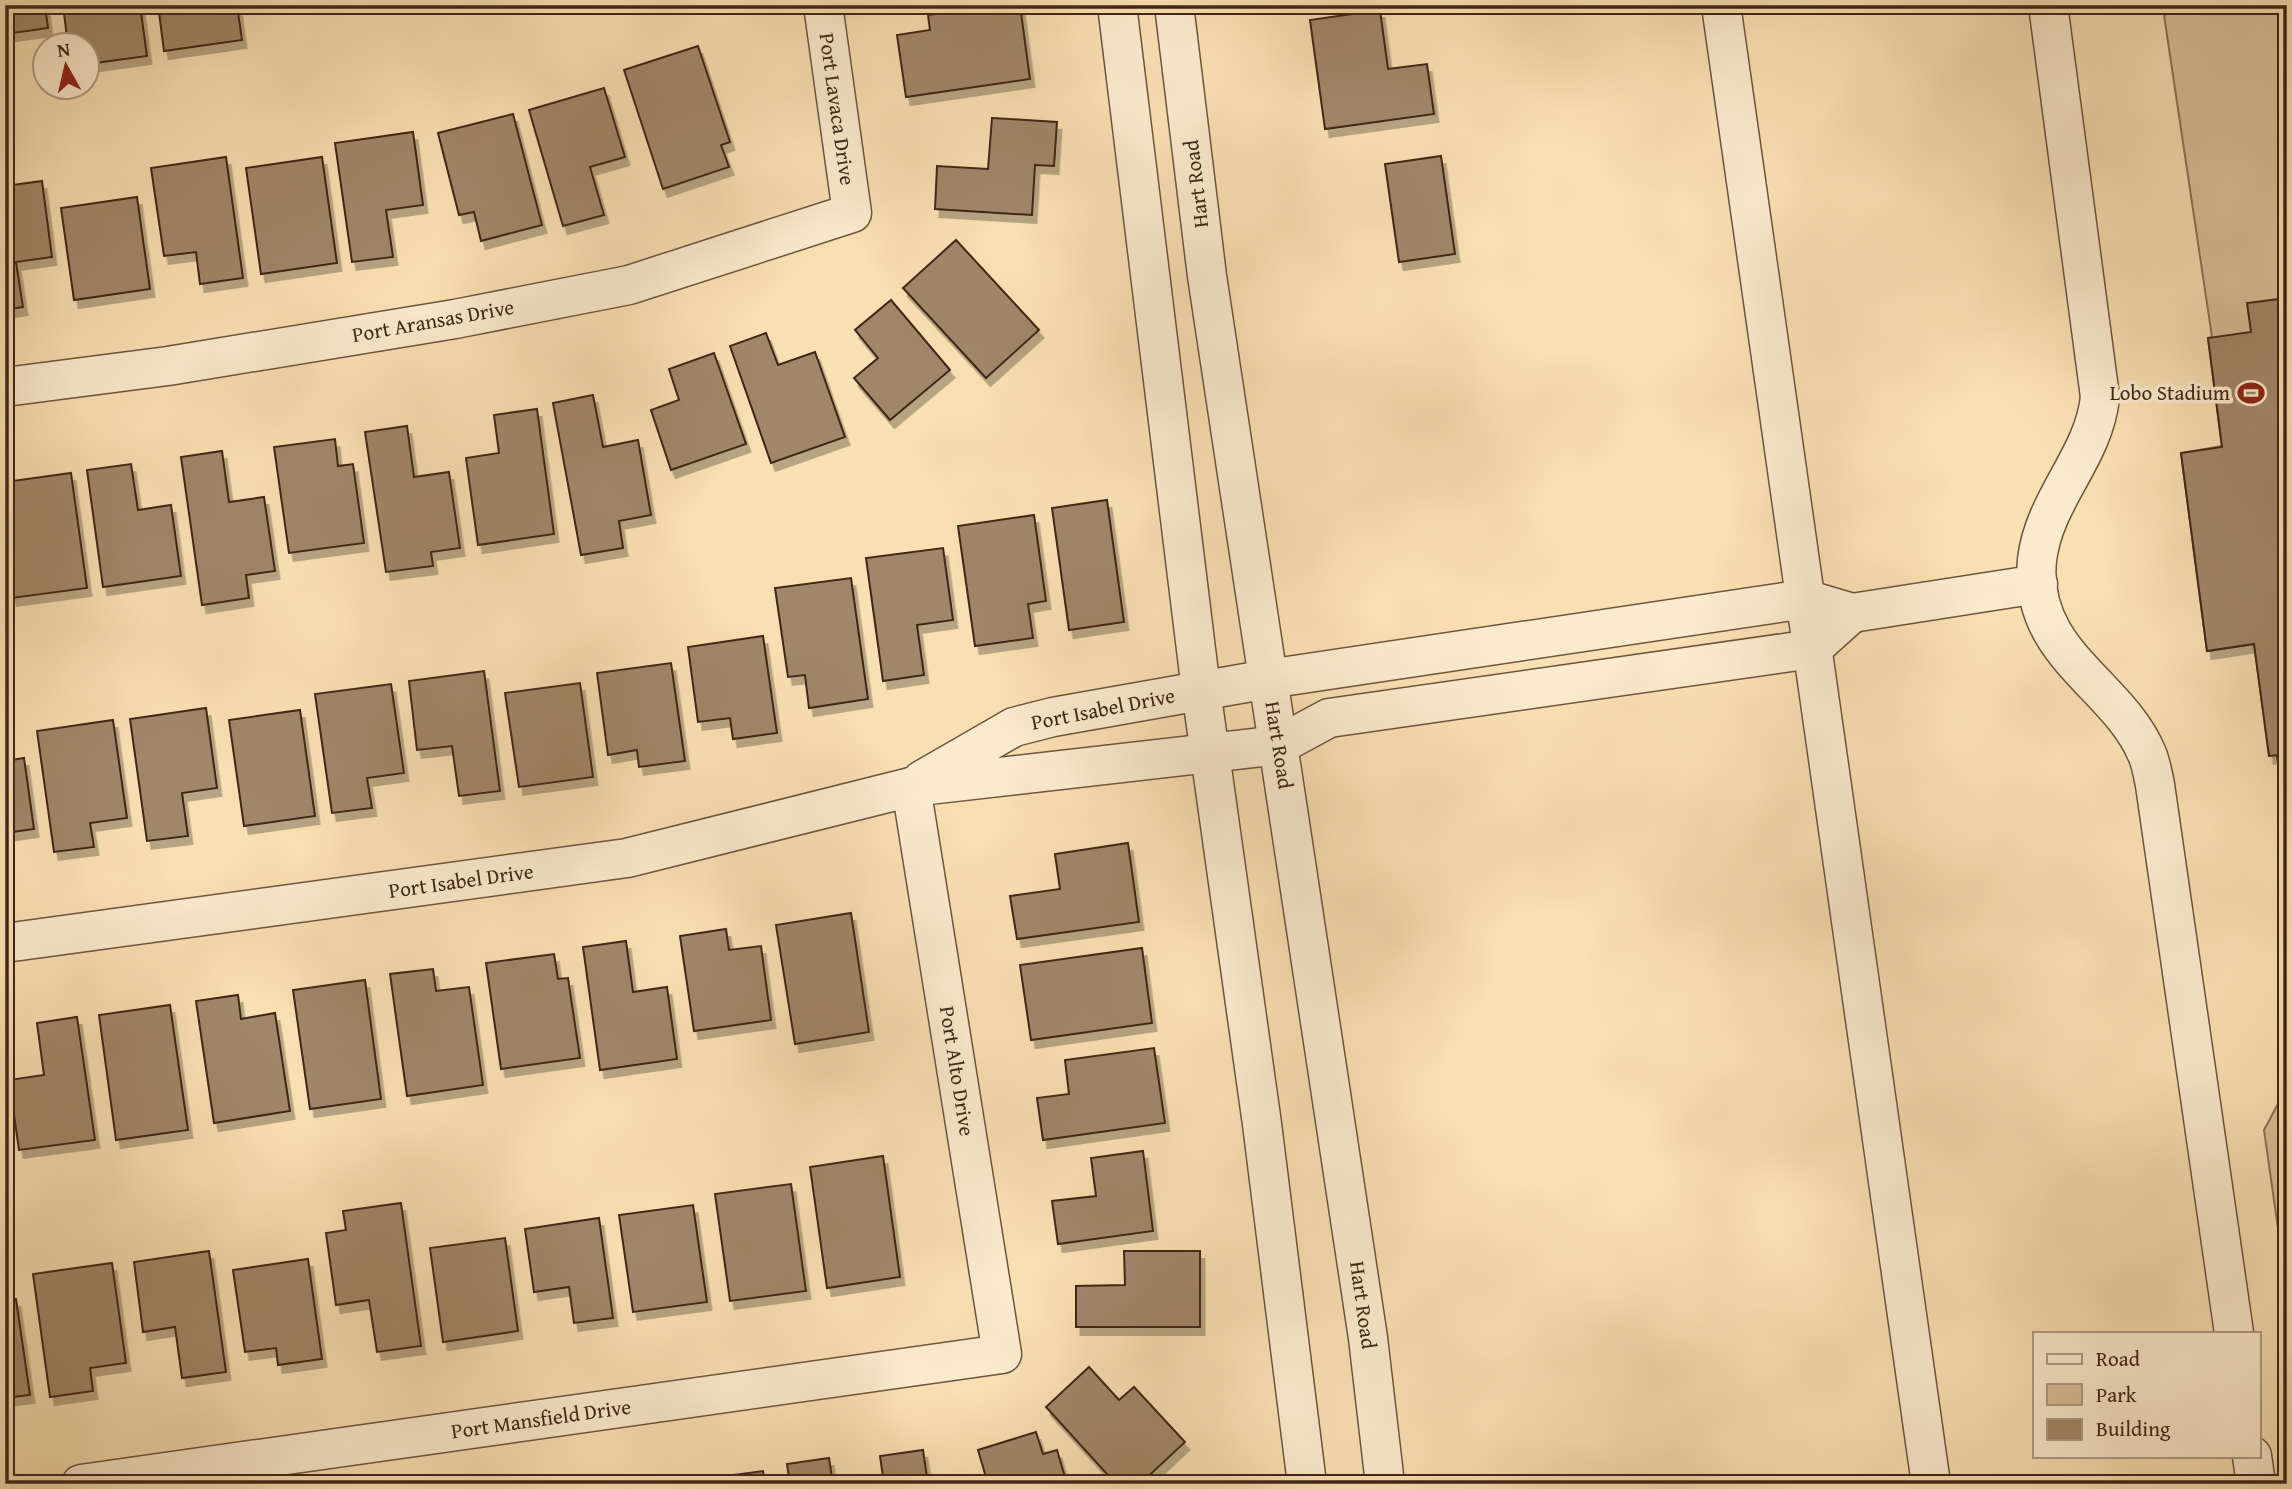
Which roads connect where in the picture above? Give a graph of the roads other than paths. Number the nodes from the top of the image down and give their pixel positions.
1 (823, 5) edge
2 (1117, 5) edge
3 (1174, 5) edge
4 (1721, 5) edge
5 (2048, 5) edge
6 (852, 213) joint
7 (5, 387) edge
8 (2038, 584) junction
9 (1805, 599) junction
10 (1852, 613) junction
11 (1812, 649) junction
12 (1268, 679) junction
13 (1201, 690) junction
14 (1279, 745) junction
15 (1210, 754) junction
16 (911, 787) junction
17 (5, 943) edge
18 (2234, 1332) edge
19 (1002, 1354) joint
20 (2252, 1458) edge
21 (81, 1484) edge
22 (1307, 1484) edge
23 (1385, 1484) edge
24 (1931, 1484) edge
25 (2256, 1484) edge

1 - 6 street, Port Lavaca Drive
2 - 13 street
3 - 12 street, Hart Road
4 - 9 street
5 - 8 street
6 - 7 street, Port Aransas Drive
8 - 10 street
8 - 18 street
9 - 10 street
9 - 11 street
9 - 12 street, Port Isabel Drive
10 - 11 street
11 - 14 street
11 - 24 street
12 - 13 street, Port Isabel Drive
12 - 14 street, Hart Road
13 - 15 street
13 - 16 street, Port Isabel Drive
14 - 15 street, Port Isabel Drive
14 - 23 street, Hart Road
15 - 16 street, Port Isabel Drive
15 - 22 street
16 - 17 street, Port Isabel Drive
16 - 19 street, Port Alto Drive
19 - 21 street, Port Mansfield Drive
20 - 25 street

